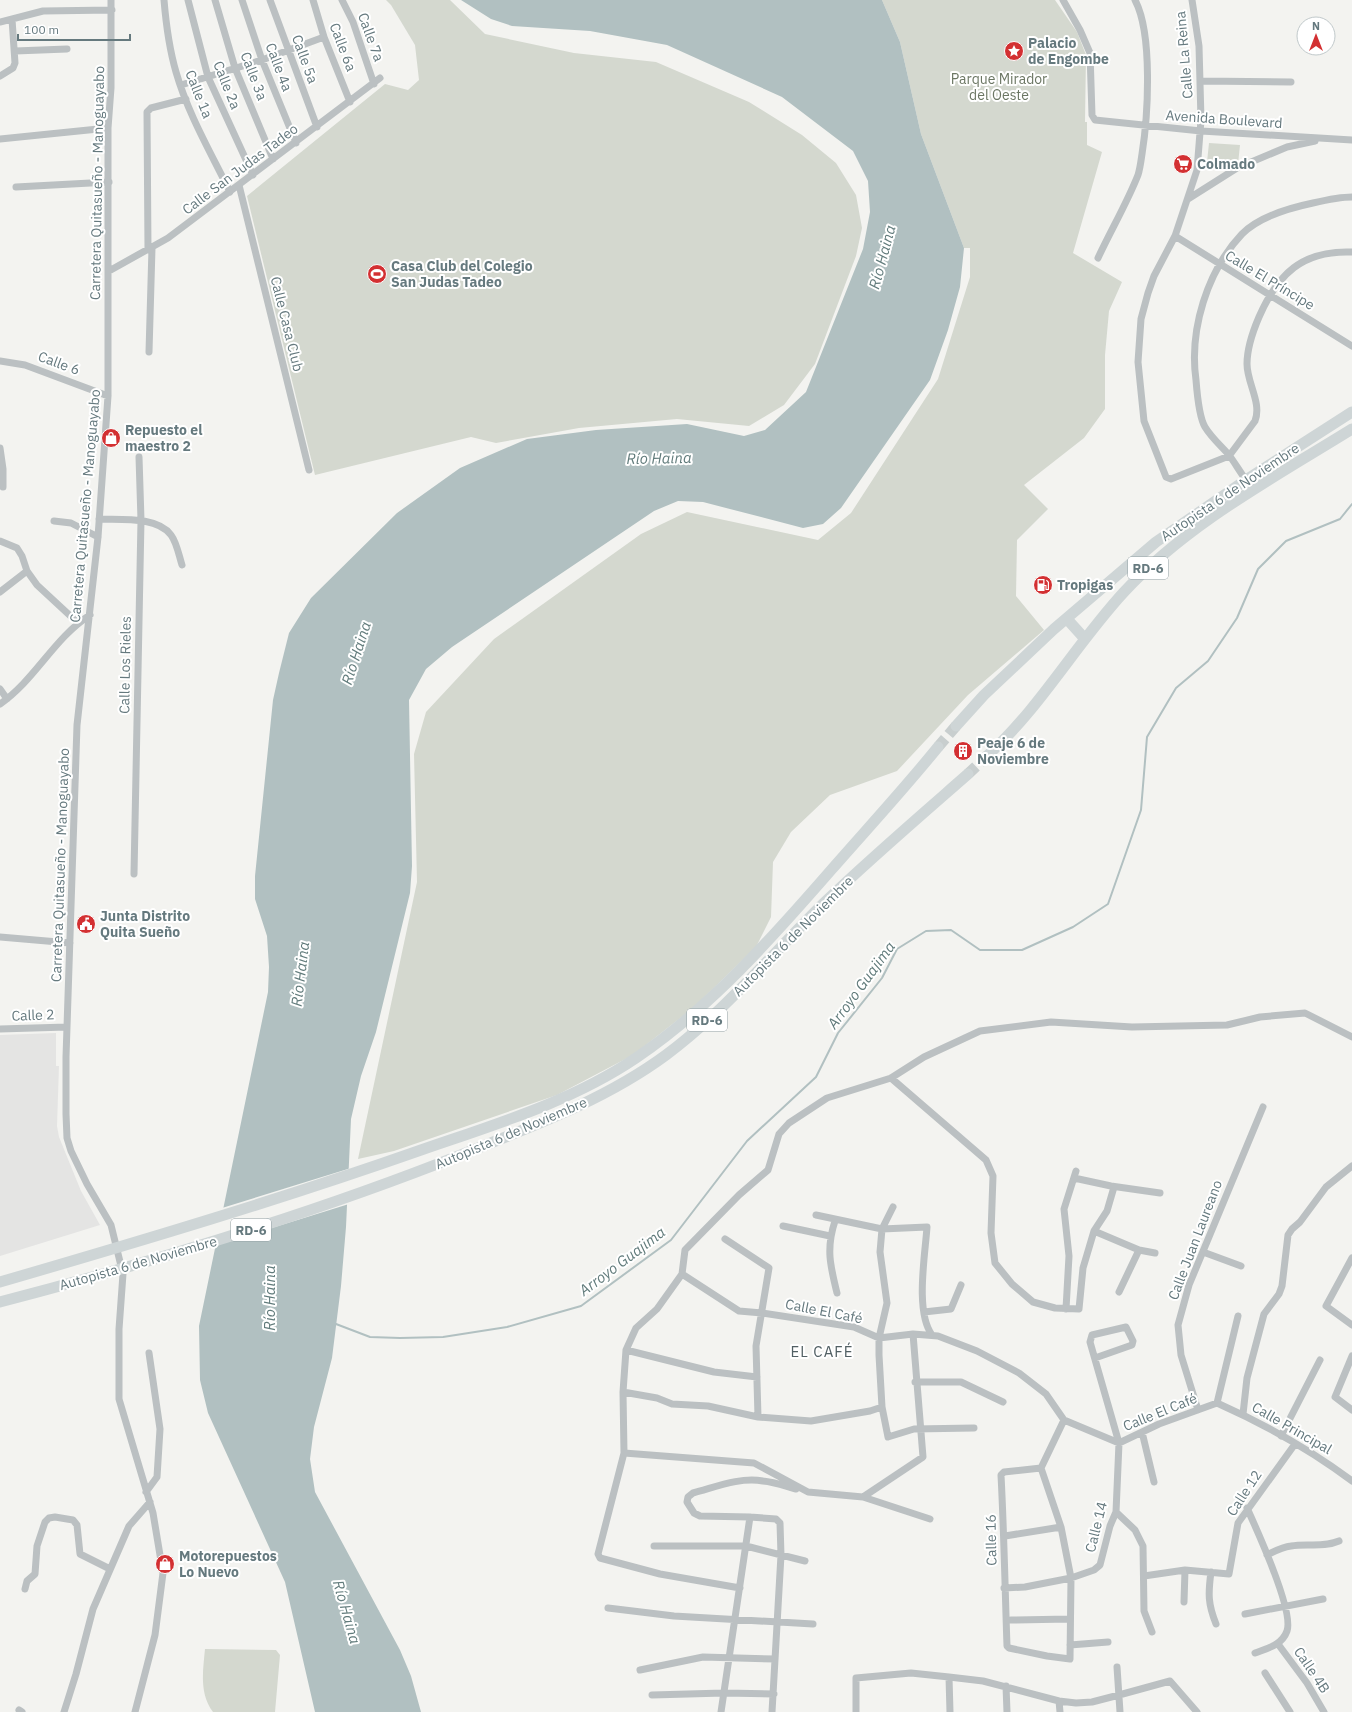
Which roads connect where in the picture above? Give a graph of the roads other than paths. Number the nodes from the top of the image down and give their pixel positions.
1 (111, 0) edge
2 (164, 0) edge
3 (188, 0) edge
4 (215, 0) edge
5 (242, 0) edge
6 (270, 0) edge
7 (313, 0) edge
8 (342, 0) edge
9 (1063, 0) edge
10 (1134, 0) edge
11 (1192, 0) edge
12 (112, 10) junction
13 (12, 18) junction
14 (0, 22) edge
15 (324, 37) junction
16 (67, 49) dead end
17 (15, 51) junction
18 (287, 51) junction
19 (262, 60) junction
20 (235, 68) junction
21 (0, 76) edge
22 (208, 77) junction
23 (380, 78) dead end
24 (1200, 81) junction
25 (1291, 82) dead end
26 (374, 84) junction
27 (181, 85) junction
28 (186, 99) junction
29 (350, 102) junction
30 (317, 127) junction
31 (1146, 127) junction
32 (108, 128) junction
33 (1201, 131) junction
34 (0, 138) edge
35 (1323, 140) junction
36 (1352, 140) edge
37 (296, 143) junction
38 (273, 159) junction
39 (252, 175) junction
40 (109, 182) junction
41 (239, 185) junction
42 (16, 187) dead end
43 (230, 192) junction
44 (1352, 197) edge
45 (1188, 199) junction
46 (1175, 236) junction
47 (150, 249) junction
48 (1352, 252) edge
49 (1098, 258) dead end
50 (1221, 265) junction
51 (109, 271) junction
52 (1269, 294) junction
53 (1352, 346) edge
54 (149, 352) dead end
55 (0, 361) edge
56 (108, 396) junction
57 (1352, 412) edge
58 (1352, 429) edge
59 (0, 448) edge
60 (1229, 456) junction
61 (139, 457) dead end
62 (309, 470) dead end
63 (1246, 480) junction
64 (3, 487) dead end
65 (99, 519) junction
66 (141, 520) junction
67 (54, 521) dead end
68 (98, 537) junction
69 (0, 541) edge
70 (182, 565) dead end
71 (27, 571) junction
72 (0, 592) edge
73 (90, 615) junction
74 (1067, 619) junction
75 (78, 623) junction
76 (1085, 639) junction
77 (0, 689) edge
78 (7, 699) junction
79 (0, 704) edge
80 (956, 726) tunnel mouth
81 (938, 747) tunnel mouth
82 (988, 755) tunnel mouth
83 (968, 774) tunnel mouth
84 (134, 874) dead end
85 (0, 937) edge
86 (70, 943) junction
87 (67, 1027) junction
88 (0, 1029) edge
89 (1352, 1037) edge
90 (891, 1078) junction
91 (1263, 1107) dead end
92 (1352, 1166) edge
93 (1076, 1171) dead end
94 (1074, 1178) junction
95 (1114, 1186) junction
96 (1160, 1193) dead end
97 (893, 1207) dead end
98 (816, 1216) dead end
99 (835, 1221) junction
100 (783, 1226) dead end
101 (882, 1229) junction
102 (1094, 1231) junction
103 (830, 1236) junction
104 (725, 1240) dead end
105 (1140, 1250) junction
106 (1203, 1252) junction
107 (1155, 1253) dead end
108 (1352, 1258) edge
109 (1241, 1266) dead end
110 (682, 1274) junction
111 (0, 1282) edge
112 (961, 1285) dead end
113 (1119, 1292) dead end
114 (837, 1293) dead end
115 (0, 1302) edge
116 (1066, 1309) junction
117 (924, 1312) junction
118 (762, 1313) junction
119 (1238, 1316) dead end
120 (1352, 1325) edge
121 (912, 1334) junction
122 (932, 1335) junction
123 (879, 1338) junction
124 (626, 1350) junction
125 (149, 1353) dead end
126 (1352, 1356) edge
127 (1095, 1358) junction
128 (1320, 1360) dead end
129 (757, 1377) junction
130 (916, 1382) junction
131 (623, 1392) junction
132 (1003, 1402) dead end
133 (1217, 1402) junction
134 (882, 1407) junction
135 (1198, 1410) junction
136 (1352, 1410) edge
137 (1243, 1414) junction
138 (758, 1417) junction
139 (1064, 1420) junction
140 (974, 1428) dead end
141 (921, 1430) junction
142 (1142, 1432) junction
143 (1281, 1436) junction
144 (1119, 1442) junction
145 (1295, 1444) junction
146 (624, 1453) junction
147 (1041, 1468) junction
148 (1352, 1481) edge
149 (1154, 1482) dead end
150 (146, 1492) junction
151 (808, 1492) junction
152 (863, 1497) junction
153 (150, 1502) junction
154 (1247, 1508) junction
155 (1116, 1512) junction
156 (750, 1516) junction
157 (930, 1519) dead end
158 (1062, 1527) junction
159 (1005, 1536) junction
160 (1339, 1541) dead end
161 (654, 1546) dead end
162 (746, 1546) junction
163 (780, 1555) junction
164 (1267, 1555) junction
165 (806, 1561) dead end
166 (110, 1569) junction
167 (1185, 1570) junction
168 (1211, 1572) junction
169 (1144, 1576) junction
170 (1071, 1578) junction
171 (740, 1588) junction
172 (1004, 1588) junction
173 (25, 1589) dead end
174 (1323, 1599) dead end
175 (1184, 1602) dead end
176 (1285, 1607) junction
177 (608, 1608) dead end
178 (1245, 1614) dead end
179 (735, 1619) junction
180 (1069, 1619) junction
181 (1011, 1620) dead end
182 (777, 1622) junction
183 (813, 1624) dead end
184 (1216, 1624) dead end
185 (1152, 1632) dead end
186 (1108, 1642) dead end
187 (1278, 1644) junction
188 (1070, 1645) junction
189 (1255, 1653) dead end
190 (730, 1657) junction
191 (775, 1659) junction
192 (1117, 1667) dead end
193 (640, 1670) dead end
194 (1265, 1673) dead end
195 (949, 1677) junction
196 (1006, 1686) junction
197 (724, 1693) junction
198 (774, 1694) junction
199 (652, 1695) dead end
200 (1119, 1695) junction
201 (1059, 1701) junction
202 (64, 1712) edge
203 (135, 1712) edge
204 (721, 1712) edge
205 (772, 1712) edge
206 (856, 1712) edge
207 (950, 1712) edge
208 (1007, 1712) edge
209 (1060, 1712) edge
210 (1120, 1712) edge
211 (1197, 1712) edge
212 (1290, 1712) edge
213 (1324, 1712) edge

1 - 12 street, Carretera Quitasueño - Manoguayabo
2 - 27 street, Calle 1a
3 - 22 street, Calle 2a
4 - 20 street, Calle 3a
5 - 19 street, Calle 4a
6 - 18 street, Calle 5a
7 - 15 street, Calle 6a
8 - 26 street, Calle 7a
9 - 31 street, Avenida Boulevard
10 - 31 street
11 - 24 street, Calle La Reina
12 - 13 street
12 - 32 street, Carretera Quitasueño - Manoguayabo
13 - 14 street
13 - 17 street
15 - 18 street
15 - 29 street, Calle 6a
16 - 17 street
17 - 21 street
18 - 19 street
18 - 30 street, Calle 5a
19 - 20 street
19 - 37 street, Calle 4a
20 - 22 street
20 - 38 street, Calle 3a
22 - 27 street
22 - 39 street, Calle 2a
23 - 26 street, Calle San Judas Tadeo
24 - 25 street
24 - 33 street, Calle La Reina
26 - 29 street, Calle San Judas Tadeo
27 - 28 street, Calle 1a
28 - 43 street, Calle 1a
28 - 47 street
29 - 30 street, Calle San Judas Tadeo
30 - 37 street, Calle San Judas Tadeo
31 - 33 street, Avenida Boulevard
31 - 49 street
32 - 34 street
32 - 40 street, Carretera Quitasueño - Manoguayabo
33 - 35 street, Avenida Boulevard
33 - 45 street, Calle La Reina
35 - 36 street, Avenida Boulevard
35 - 45 street
37 - 38 street, Calle San Judas Tadeo
38 - 39 street, Calle San Judas Tadeo
39 - 41 street, Calle San Judas Tadeo
40 - 42 street
40 - 51 street, Carretera Quitasueño - Manoguayabo
41 - 43 street, Calle San Judas Tadeo
41 - 62 street, Calle Casa Club
43 - 47 street, Calle San Judas Tadeo
44 - 50 street
45 - 46 street, Calle La Reina
46 - 50 street, Calle El Príncipe
46 - 60 street, Calle La Reina
47 - 51 street, Calle San Judas Tadeo
47 - 54 street
48 - 52 street
50 - 52 street, Calle El Príncipe
50 - 60 street
51 - 56 street, Carretera Quitasueño - Manoguayabo
52 - 53 street, Calle El Príncipe
52 - 60 street
55 - 56 street, Calle 6
56 - 65 street, Carretera Quitasueño - Manoguayabo
57 - 63 highway, Autopista 6 de Noviembre / RD-6
58 - 76 highway, Autopista 6 de Noviembre / RD-6
59 - 64 street
60 - 63 street
61 - 66 street, Calle Los Rieles
63 - 74 highway, Autopista 6 de Noviembre / RD-6
65 - 66 street
65 - 68 street, Carretera Quitasueño - Manoguayabo
66 - 70 street
66 - 84 street, Calle Los Rieles
67 - 68 street
68 - 73 street, Carretera Quitasueño - Manoguayabo
69 - 71 street
71 - 72 street
71 - 75 street
73 - 75 street
73 - 86 street, Carretera Quitasueño - Manoguayabo
74 - 76 highway
74 - 80 highway, Autopista 6 de Noviembre / RD-6
75 - 78 street
76 - 82 highway, Autopista 6 de Noviembre / RD-6
77 - 78 street
78 - 79 street
81 - 111 highway, Autopista 6 de Noviembre / RD-6
83 - 115 highway, Autopista 6 de Noviembre / RD-6
85 - 86 street
86 - 87 street, Carretera Quitasueño - Manoguayabo
87 - 88 street, Calle 2
87 - 150 street, Carretera Quitasueño - Manoguayabo
89 - 90 street
90 - 110 street
90 - 116 street
91 - 106 street, Calle Juan Laureano
92 - 137 street
93 - 94 street
94 - 95 street
94 - 116 street
95 - 96 street
95 - 102 street
97 - 101 street
98 - 99 street
99 - 101 street
99 - 103 street
100 - 103 street
101 - 117 street
101 - 123 street
102 - 105 street
102 - 116 street
103 - 114 street
104 - 118 street
105 - 107 street
105 - 113 street
106 - 109 street
106 - 135 street, Calle Juan Laureano
108 - 120 street
110 - 118 street, Calle El Café
110 - 124 street
112 - 117 street
117 - 122 street
118 - 123 street, Calle El Café
118 - 129 street
119 - 133 street
121 - 122 street
121 - 123 street
121 - 130 street
122 - 139 street
123 - 134 street
124 - 129 street
124 - 131 street
125 - 150 street
126 - 136 street
127 - 127 street, Calle 14
127 - 144 street, Calle 14
128 - 143 street
129 - 138 street
130 - 132 street
130 - 141 street
131 - 138 street
131 - 146 street
133 - 135 street, Calle El Café
133 - 137 street, Calle Principal
134 - 138 street
134 - 141 street
135 - 142 street, Calle El Café
137 - 143 street, Calle Principal
139 - 144 street, Calle El Café
139 - 147 street
140 - 141 street
141 - 152 street
142 - 144 street, Calle El Café
142 - 149 street
143 - 145 street, Calle Principal
144 - 155 street, Calle 14
145 - 148 street, Calle Principal
145 - 154 street, Calle 12
146 - 151 street
146 - 171 street
147 - 158 street
147 - 159 street, Calle 16
150 - 153 street, Carretera Quitasueño - Manoguayabo
151 - 152 street
151 - 156 street
152 - 157 street
153 - 166 street
153 - 203 street, Carretera Quitasueño - Manoguayabo
154 - 164 street
154 - 168 street, Calle 12
155 - 169 street
155 - 170 street, Calle 14
156 - 162 street
156 - 163 street
158 - 159 street
158 - 170 street
159 - 172 street, Calle 16
160 - 164 street
161 - 162 street
162 - 163 street
162 - 171 street
163 - 165 street
163 - 182 street
164 - 176 street
166 - 173 street
166 - 202 street
167 - 168 street, Calle 12
167 - 169 street, Calle 12
167 - 175 street
168 - 184 street
169 - 185 street
170 - 172 street, Calle 14
170 - 180 street
171 - 179 street
172 - 188 street, Calle 16
174 - 176 street
176 - 178 street
176 - 187 street
177 - 179 street
179 - 182 street
179 - 190 street
180 - 181 street
180 - 188 street
182 - 183 street
182 - 191 street
186 - 188 street
187 - 189 street
187 - 213 street, Calle 4B
190 - 191 street
190 - 193 street
190 - 197 street
191 - 198 street
192 - 200 street
194 - 212 street
195 - 196 street
195 - 206 street
195 - 207 street
196 - 201 street
196 - 208 street
197 - 198 street
197 - 199 street
197 - 204 street
198 - 205 street
200 - 201 street
200 - 210 street
200 - 211 street
201 - 209 street

